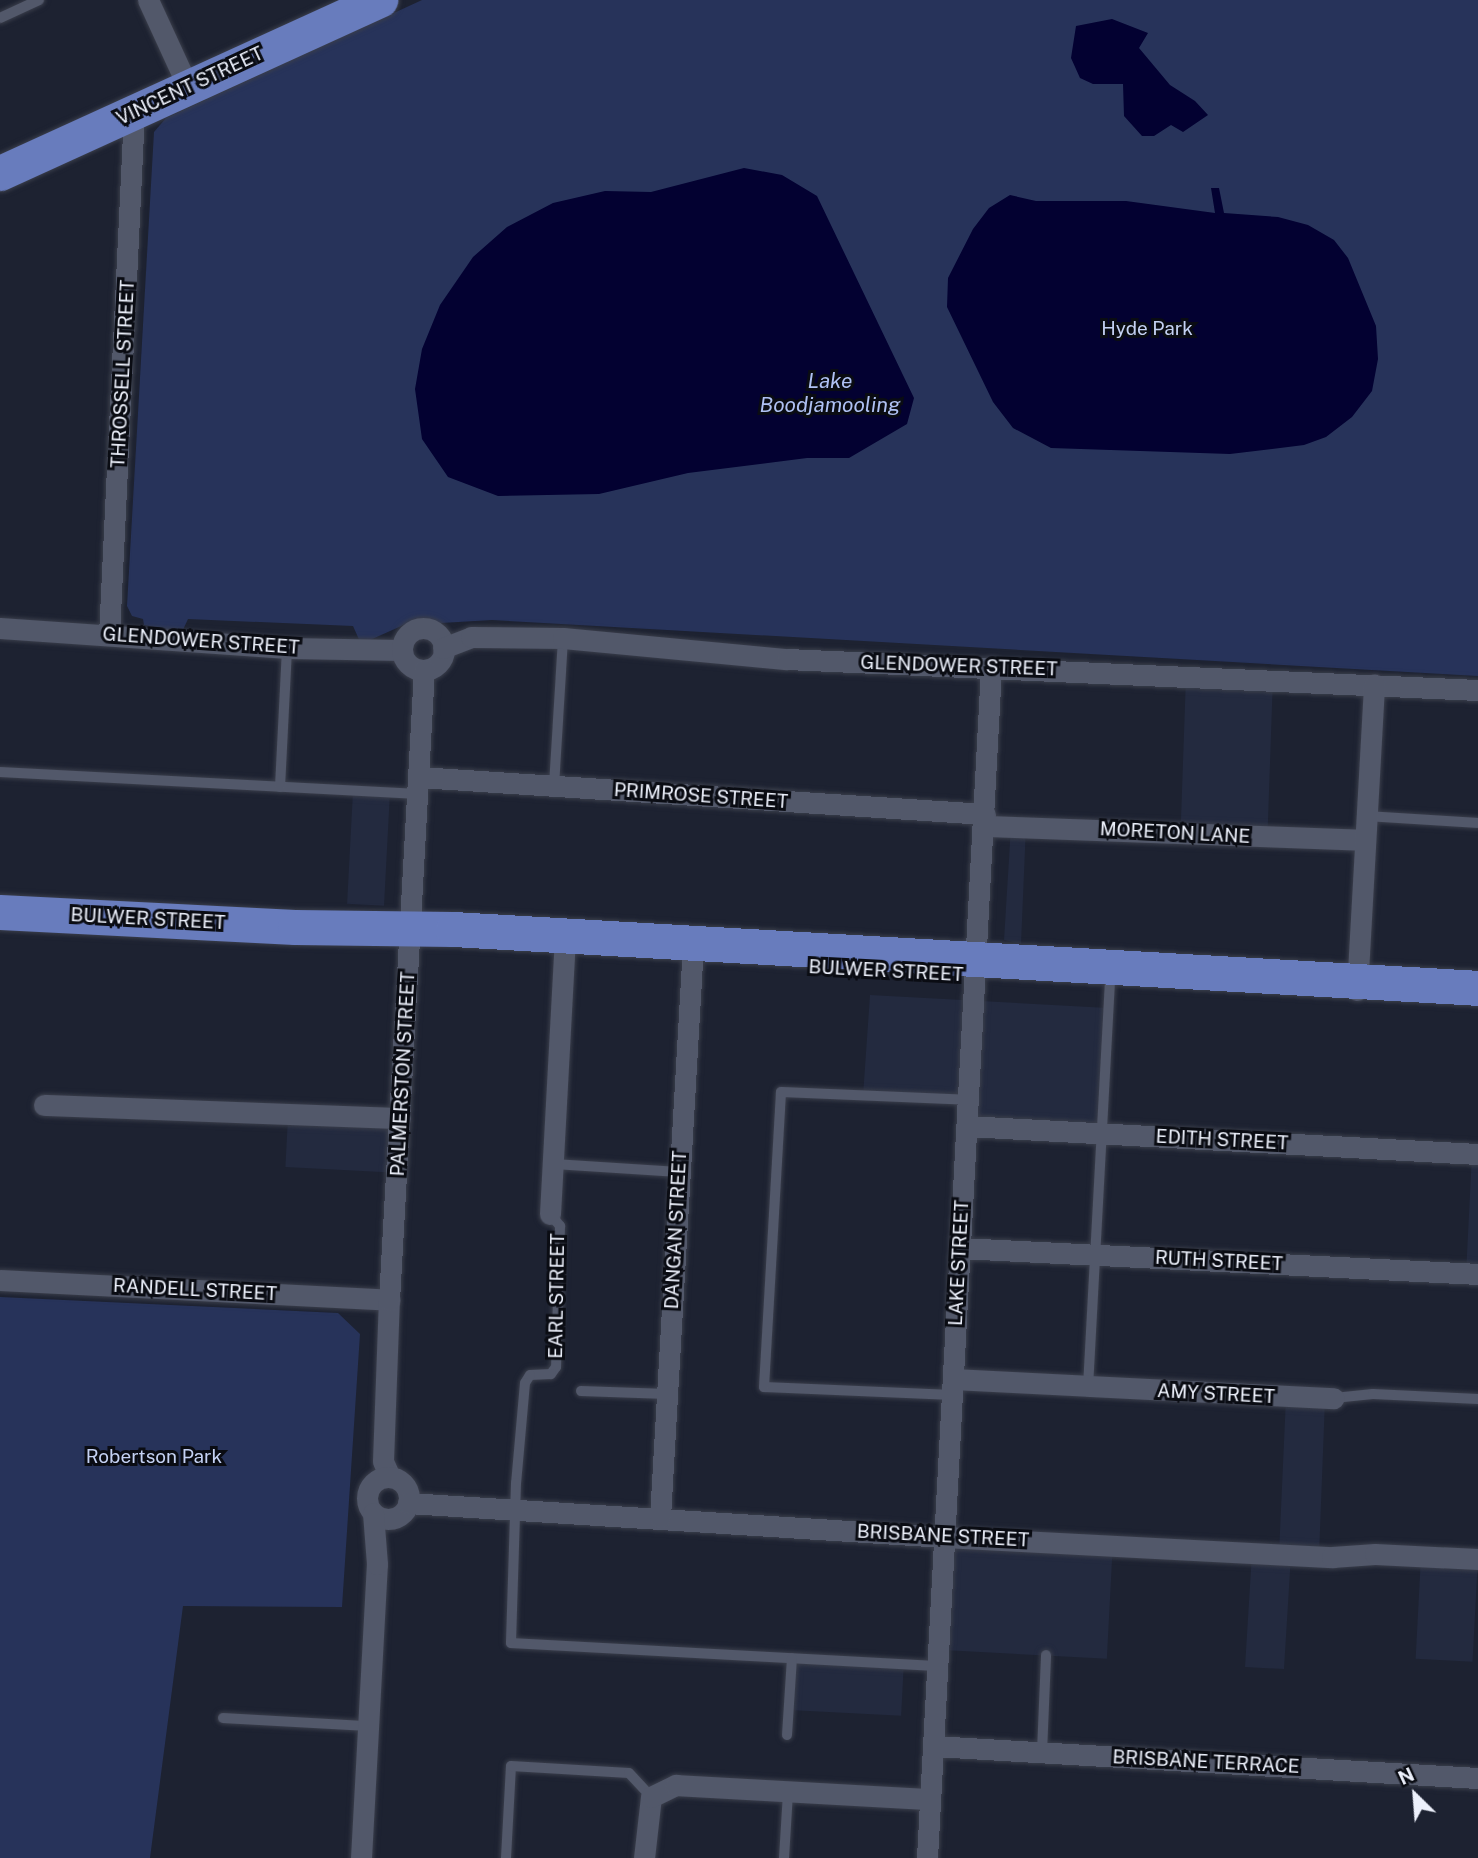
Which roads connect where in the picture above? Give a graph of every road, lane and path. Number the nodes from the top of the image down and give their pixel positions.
1 (39, 0) edge
2 (148, 0) edge
3 (380, 0) edge
4 (0, 18) edge
5 (188, 87) junction
6 (134, 112) junction
7 (0, 173) edge
8 (0, 628) edge
9 (109, 635) junction
10 (563, 638) junction
11 (287, 648) junction
12 (443, 648) junction
13 (402, 650) junction
14 (991, 667) junction
15 (424, 670) junction
16 (1374, 684) junction
17 (1478, 690) edge
18 (0, 772) edge
19 (418, 786) junction
20 (554, 786) junction
21 (280, 787) junction
22 (1367, 816) junction
23 (984, 820) junction
24 (1478, 823) edge
25 (1365, 840) junction
26 (0, 912) edge
27 (411, 935) junction
28 (564, 946) junction
29 (692, 953) junction
30 (977, 967) junction
31 (1110, 984) junction
32 (1357, 988) junction
33 (1478, 988) edge
34 (1478, 1003) edge
35 (968, 1100) junction
36 (44, 1105) dead end
37 (400, 1118) junction
38 (967, 1126) junction
39 (1102, 1133) junction
40 (1478, 1154) edge
41 (554, 1164) junction
42 (679, 1172) junction
43 (550, 1214) joint
44 (960, 1248) junction
45 (1096, 1255) junction
46 (1478, 1275) edge
47 (0, 1280) edge
48 (389, 1300) junction
49 (953, 1387) junction
50 (1088, 1387) junction
51 (581, 1391) dead end
52 (667, 1395) junction
53 (1334, 1398) joint
54 (1478, 1399) edge
55 (390, 1477) junction
56 (408, 1503) junction
57 (514, 1509) junction
58 (382, 1516) junction
59 (660, 1517) junction
60 (944, 1537) junction
61 (1478, 1559) edge
62 (1046, 1654) dead end
63 (792, 1658) junction
64 (935, 1666) junction
65 (223, 1718) dead end
66 (368, 1726) junction
67 (787, 1735) dead end
68 (934, 1746) junction
69 (1042, 1752) junction
70 (1478, 1778) edge
71 (788, 1792) junction
72 (651, 1797) junction
73 (930, 1799) junction
74 (361, 1858) edge
75 (506, 1858) edge
76 (644, 1858) edge
77 (784, 1858) edge
78 (927, 1858) edge

1 - 4 lane
2 - 5 street
3 - 5 main road, VINCENT STREET
5 - 6 main road, VINCENT STREET
6 - 7 main road, VINCENT STREET
6 - 9 street, THROSSELL STREET
8 - 9 street, GLENDOWER STREET
9 - 11 street, GLENDOWER STREET
10 - 12 street, GLENDOWER STREET
10 - 14 street, GLENDOWER STREET
10 - 20 lane
11 - 13 street, GLENDOWER STREET
11 - 21 lane
12 - 13 street
12 - 15 street
13 - 15 street
14 - 16 street, GLENDOWER STREET
14 - 23 street, LAKE STREET
15 - 19 street, PALMERSTON STREET
16 - 17 street, GLENDOWER STREET
16 - 22 street
18 - 21 lane
19 - 20 street, PRIMROSE STREET
19 - 21 lane
19 - 27 street, PALMERSTON STREET
20 - 23 street, PRIMROSE STREET
22 - 24 lane
22 - 25 street
23 - 25 street, MORETON LANE
23 - 30 street, LAKE STREET
25 - 32 street
26 - 27 main road, BULWER STREET
27 - 28 main road, BULWER STREET
27 - 37 street, PALMERSTON STREET
28 - 29 main road, BULWER STREET
28 - 41 street, EARL STREET
29 - 30 main road, BULWER STREET
29 - 42 street, DANGAN STREET
30 - 31 main road, BULWER STREET
30 - 32 main road, BULWER STREET
30 - 35 street, LAKE STREET
31 - 32 main road, BULWER STREET
31 - 39 lane
32 - 33 main road, BULWER STREET
32 - 34 main road, BULWER STREET
35 - 38 street, LAKE STREET
35 - 49 lane
36 - 37 street
37 - 48 street, PALMERSTON STREET
38 - 39 street, EDITH STREET
38 - 44 street, LAKE STREET
39 - 40 street, EDITH STREET
39 - 45 lane
41 - 42 lane
41 - 43 street, EARL STREET
42 - 52 street, DANGAN STREET
43 - 57 lane, EARL STREET
44 - 45 street, RUTH STREET
44 - 49 street, LAKE STREET
45 - 46 street, RUTH STREET
45 - 50 lane
47 - 48 street, RANDELL STREET
48 - 55 street, PALMERSTON STREET
49 - 50 street, AMY STREET
49 - 60 street, LAKE STREET
50 - 53 street, AMY STREET
51 - 52 lane
52 - 59 street, DANGAN STREET
53 - 54 lane, AMY STREET
55 - 56 street
55 - 58 street
56 - 57 street, BRISBANE STREET
56 - 58 street
57 - 59 street, BRISBANE STREET
57 - 63 lane
58 - 66 street
59 - 60 street, BRISBANE STREET
60 - 61 street, BRISBANE STREET
60 - 64 street, LAKE STREET
62 - 69 lane
63 - 64 lane
63 - 67 lane
64 - 68 street, LAKE STREET
65 - 66 lane
66 - 74 street
68 - 69 street, BRISBANE TERRACE
68 - 73 street, LAKE STREET
69 - 70 street, BRISBANE TERRACE
71 - 72 street
71 - 73 street
71 - 77 lane
72 - 75 lane
72 - 76 street
73 - 78 street, LAKE STREET

